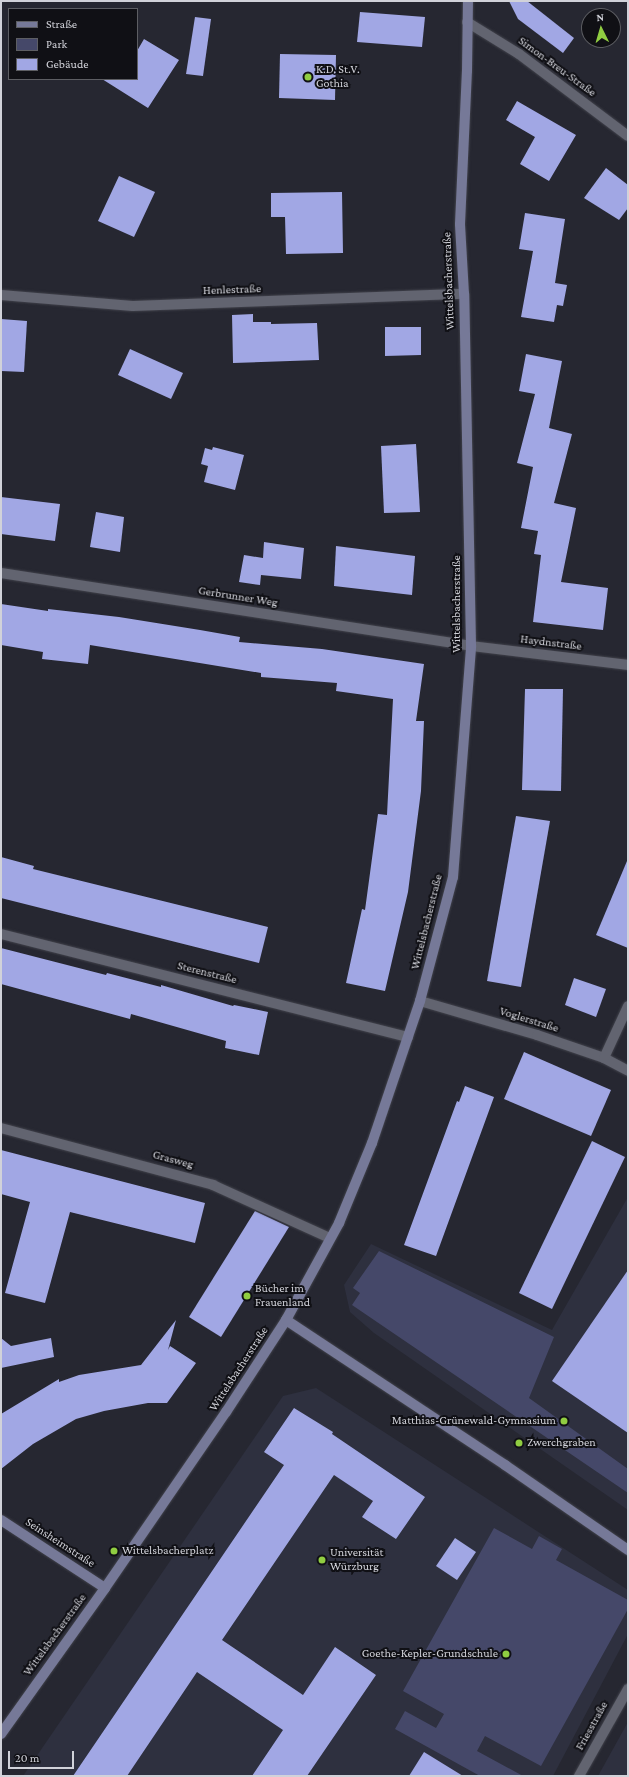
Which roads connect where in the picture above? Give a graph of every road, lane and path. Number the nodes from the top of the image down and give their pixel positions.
1 (468, 1) edge
2 (467, 22) junction
3 (628, 136) edge
4 (464, 294) junction
5 (1, 295) edge
6 (1, 574) edge
7 (471, 646) junction
8 (628, 665) edge
9 (1, 934) edge
10 (420, 1001) junction
11 (628, 1006) edge
12 (408, 1037) junction
13 (604, 1058) junction
14 (628, 1071) edge
15 (1, 1128) edge
16 (330, 1238) junction
17 (286, 1320) junction
18 (1, 1520) edge
19 (628, 1550) edge
20 (105, 1588) junction
21 (628, 1689) edge
22 (1, 1734) edge
23 (580, 1776) edge

1 - 2 street, Wittelsbacherstraße
2 - 3 street, Simon-Breu-Straße
2 - 4 street, Wittelsbacherstraße
4 - 5 street, Henlestraße
4 - 7 street, Wittelsbacherstraße
6 - 7 street, Gerbrunner Weg
7 - 8 street, Haydnstraße
7 - 10 street, Wittelsbacherstraße
9 - 12 street, Sterenstraße
10 - 12 street, Wittelsbacherstraße
10 - 13 street, Voglerstraße
11 - 13 street
12 - 16 street, Wittelsbacherstraße
13 - 14 street, Voglerstraße
15 - 16 street, Grasweg
16 - 17 street, Wittelsbacherstraße
17 - 19 street
17 - 20 street, Wittelsbacherstraße
18 - 20 street, Seinsheimstraße
20 - 22 street, Wittelsbacherstraße
21 - 23 street, Friesstraße

